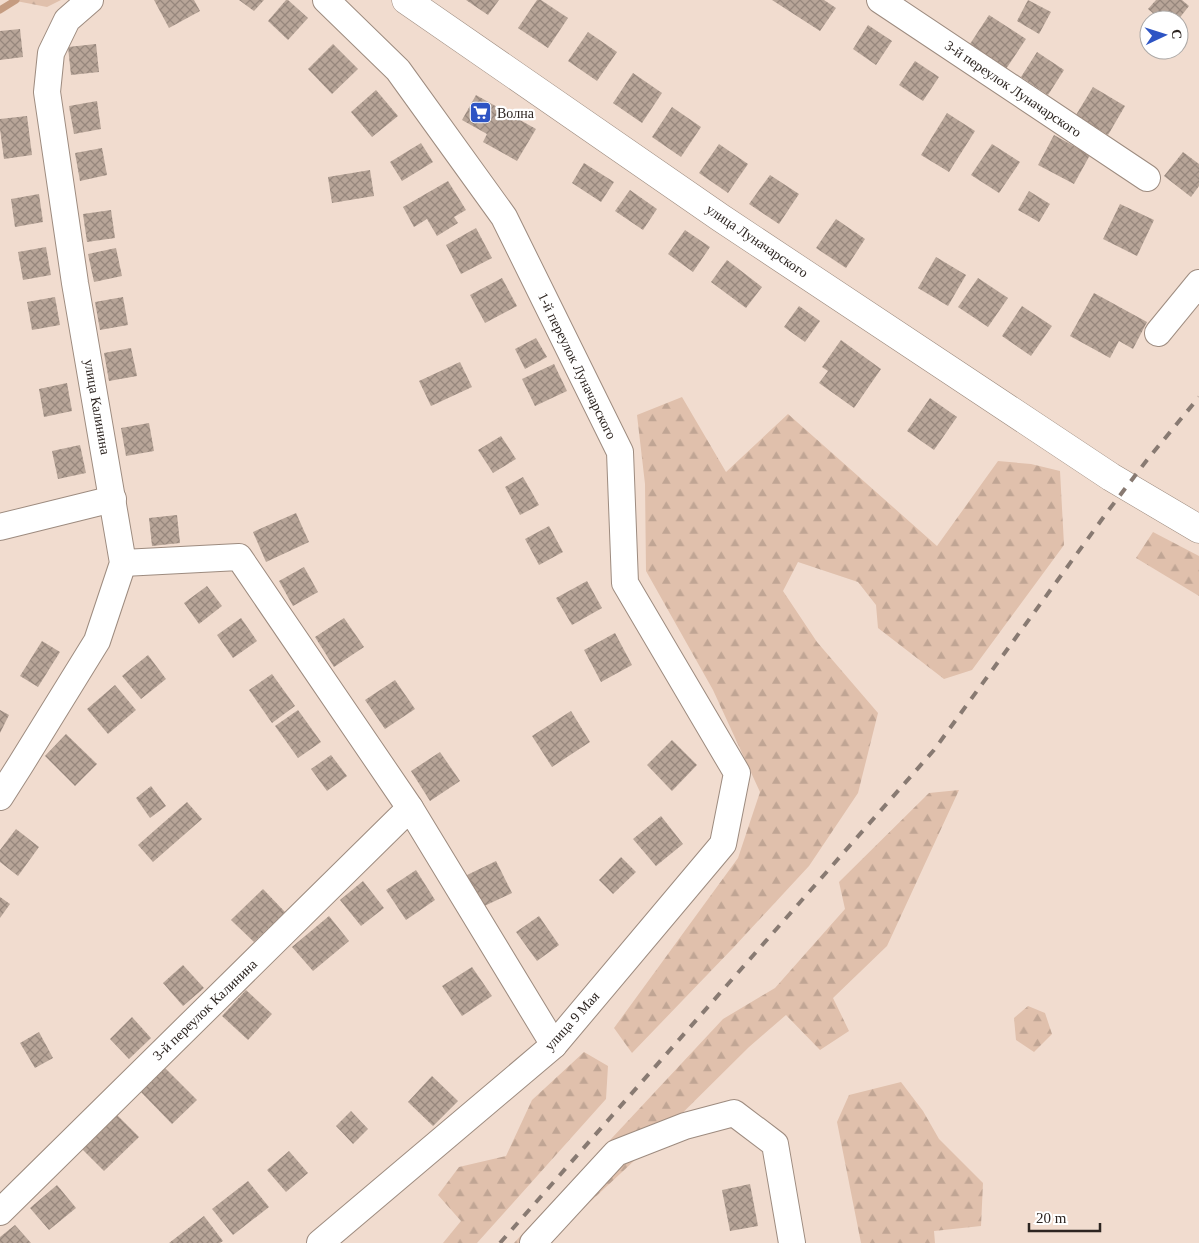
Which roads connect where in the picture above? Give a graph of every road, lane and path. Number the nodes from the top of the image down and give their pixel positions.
1 (90, 0) edge
2 (326, 0) edge
3 (406, 0) edge
4 (880, 0) edge
5 (1147, 178) dead end
6 (1199, 283) edge
7 (1158, 333) dead end
8 (113, 499) junction
9 (0, 527) edge
10 (1199, 529) edge
11 (124, 563) junction
12 (737, 773) joint
13 (0, 797) edge
14 (410, 808) junction
15 (554, 1045) junction
16 (0, 1212) edge
17 (320, 1243) edge
18 (533, 1243) edge
19 (792, 1243) edge

1 - 8 street, улица Калинина
2 - 12 street, 1-й переулок Луначарского
3 - 10 main road, улица Луначарского
4 - 5 street, 3-й переулок Луначарского
6 - 7 street
8 - 9 street
8 - 11 street, улица Калинина
11 - 13 street, улица Калинина
11 - 14 street
12 - 15 street, улица 9 Мая
14 - 15 street
14 - 16 street, 3-й переулок Калинина
15 - 17 street, улица 9 Мая
18 - 19 street

